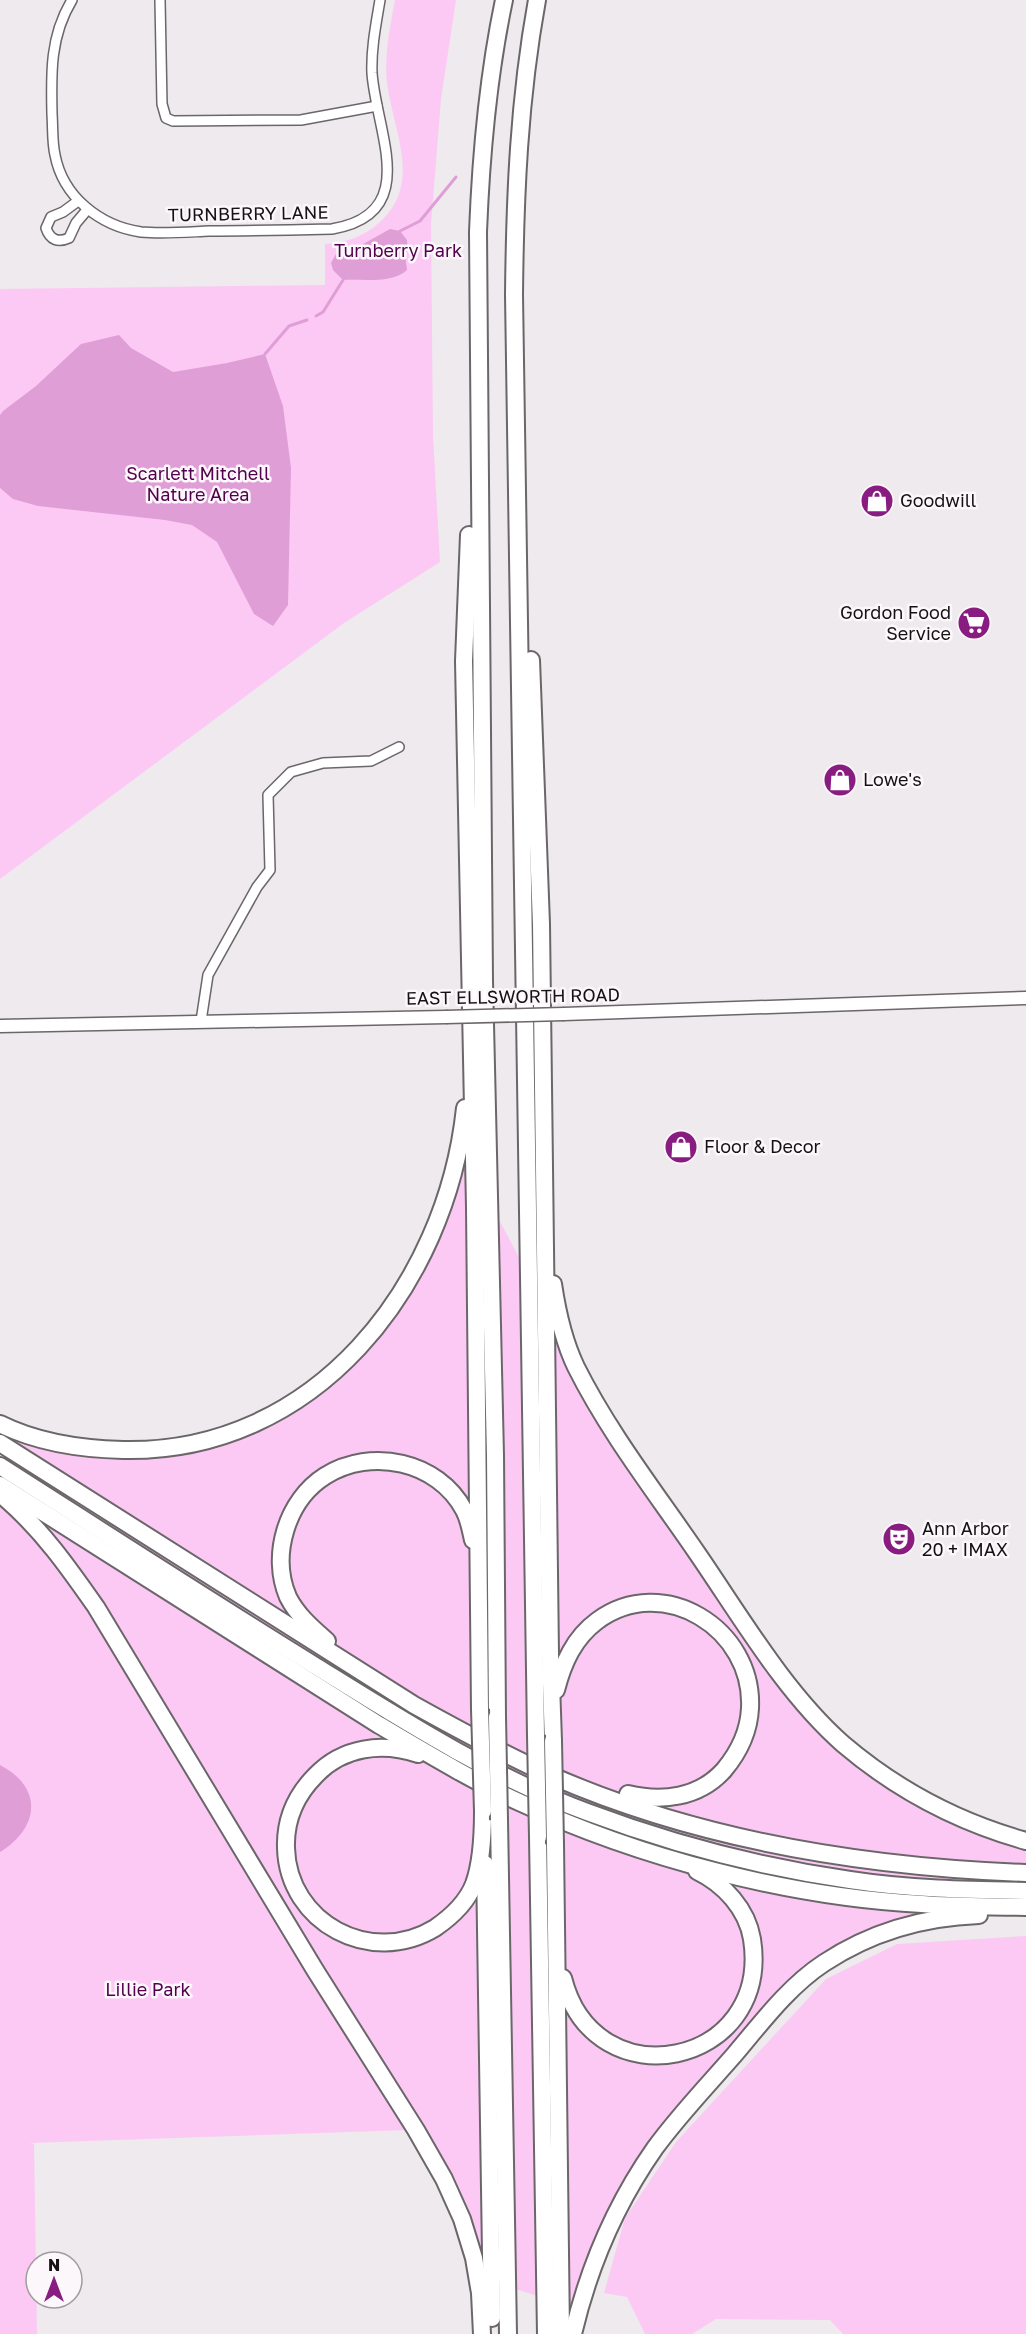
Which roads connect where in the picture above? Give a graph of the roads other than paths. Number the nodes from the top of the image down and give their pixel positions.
1 (72, 0) edge
2 (160, 0) edge
3 (380, 0) edge
4 (504, 0) edge
5 (537, 0) edge
6 (377, 106) junction
7 (78, 201) junction
8 (87, 210) junction
9 (478, 454) junction
10 (517, 514) junction
11 (399, 747) dead end
12 (1026, 998) edge
13 (201, 1021) junction
14 (0, 1026) edge
15 (471, 1053) junction
16 (546, 1232) junction
17 (0, 1424) edge
18 (0, 1443) edge
19 (0, 1466) edge
20 (0, 1485) edge
21 (0, 1493) edge
22 (479, 1574) junction
23 (354, 1668) junction
24 (552, 1712) junction
25 (444, 1763) junction
26 (580, 1787) junction
27 (483, 1830) junction
28 (1026, 1841) edge
29 (671, 1859) junction
30 (1026, 1873) edge
31 (1026, 1891) edge
32 (1026, 1907) edge
33 (1026, 1914) edge
34 (556, 1933) junction
35 (482, 2334) edge
36 (492, 2334) edge
37 (508, 2334) edge
38 (546, 2334) edge
39 (561, 2334) edge
40 (573, 2334) edge

1 - 7 street, TURNBERRY LANE
2 - 6 street
3 - 6 street, TURNBERRY LANE
4 - 9 highway
5 - 10 highway
6 - 8 street, TURNBERRY LANE
7 - 8 street, TURNBERRY LANE
7 - 8 street
9 - 15 highway
9 - 37 highway, bridge
10 - 16 highway
10 - 38 highway, bridge
11 - 13 street
12 - 13 main road, EAST ELLSWORTH ROAD, bridge
13 - 14 main road, EAST ELLSWORTH ROAD
15 - 17 highway
15 - 22 highway
16 - 24 highway
16 - 28 highway
18 - 23 highway
19 - 31 highway
20 - 25 highway
21 - 35 highway
22 - 23 highway
22 - 27 highway, bridge
23 - 26 highway
24 - 26 highway
24 - 34 highway, bridge
25 - 27 highway
25 - 29 highway
26 - 30 highway
27 - 36 highway
29 - 32 highway
29 - 34 highway
33 - 40 highway
34 - 39 highway

